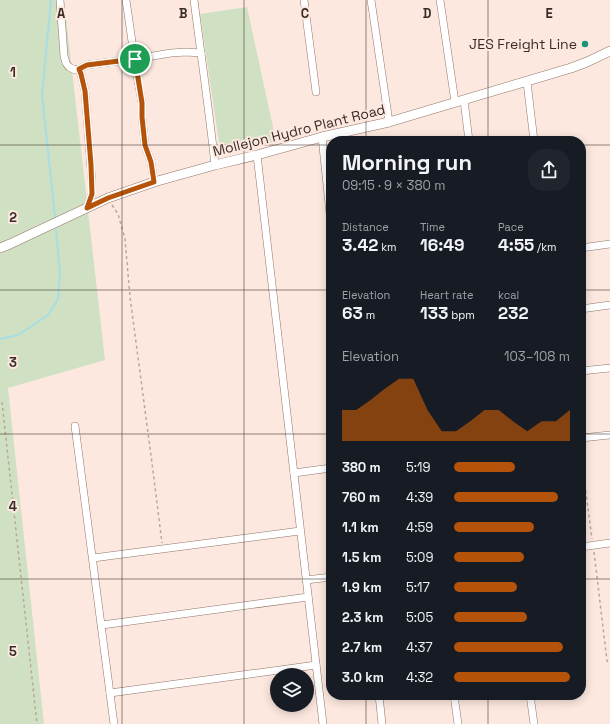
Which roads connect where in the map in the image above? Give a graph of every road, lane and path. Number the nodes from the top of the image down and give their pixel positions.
1 (60, 0) edge
2 (126, 0) edge
3 (194, 0) edge
4 (304, 0) edge
5 (371, 0) edge
6 (440, 0) edge
7 (610, 51) edge
8 (201, 53) junction
9 (135, 59) junction
10 (79, 69) junction
11 (527, 82) junction
12 (316, 92) dead end
13 (460, 101) junction
14 (389, 122) junction
15 (326, 136) edge
16 (326, 136) edge
17 (468, 136) edge
18 (533, 136) edge
19 (322, 137) junction
20 (256, 155) junction
21 (215, 165) junction
22 (326, 174) edge
23 (154, 182) junction
24 (108, 198) junction
25 (87, 208) junction
26 (610, 244) edge
27 (586, 247) edge
28 (0, 248) edge
29 (610, 305) edge
30 (586, 308) edge
31 (610, 368) edge
32 (586, 370) edge
33 (2, 402) dead end
34 (75, 426) dead end
35 (610, 435) edge
36 (586, 437) edge
37 (326, 469) edge
38 (294, 473) junction
39 (586, 492) edge
40 (300, 531) junction
41 (610, 543) edge
42 (593, 545) junction
43 (586, 546) edge
44 (163, 549) junction
45 (93, 558) junction
46 (326, 578) edge
47 (306, 580) junction
48 (308, 597) junction
49 (102, 626) junction
50 (610, 662) edge
51 (316, 665) junction
52 (110, 693) junction
53 (380, 700) edge
54 (455, 700) edge
55 (531, 700) edge
56 (37, 724) edge
57 (114, 724) edge
58 (323, 724) edge
59 (382, 724) edge
60 (458, 724) edge
61 (534, 724) edge

1 - 10 street
2 - 9 street
3 - 8 street
4 - 12 street
5 - 14 street
6 - 13 street
7 - 11 street, Mollejon Hydro Plant Road
8 - 9 street
8 - 21 street
9 - 10 street
9 - 23 street
10 - 25 street
11 - 13 street, Mollejon Hydro Plant Road
11 - 18 street
13 - 14 street, Mollejon Hydro Plant Road
13 - 17 street
14 - 16 street, Mollejon Hydro Plant Road
15 - 19 street, Mollejon Hydro Plant Road
19 - 20 street, Mollejon Hydro Plant Road
19 - 22 street
20 - 21 street, Mollejon Hydro Plant Road
20 - 38 street
21 - 23 street, Mollejon Hydro Plant Road
23 - 24 street, Mollejon Hydro Plant Road
24 - 25 street, Mollejon Hydro Plant Road
24 - 44 path
25 - 28 street, Mollejon Hydro Plant Road
26 - 27 street
29 - 30 street
31 - 32 street
33 - 56 path
34 - 45 street
35 - 36 street
37 - 38 street
38 - 40 street
39 - 42 path
40 - 44 street
40 - 47 street
41 - 42 street
42 - 43 street
42 - 50 path
44 - 45 street
45 - 49 street
46 - 47 street
47 - 48 street
48 - 49 street
48 - 51 street
49 - 52 street
51 - 52 street
51 - 58 street
52 - 57 street
53 - 59 street
54 - 60 street
55 - 61 street

